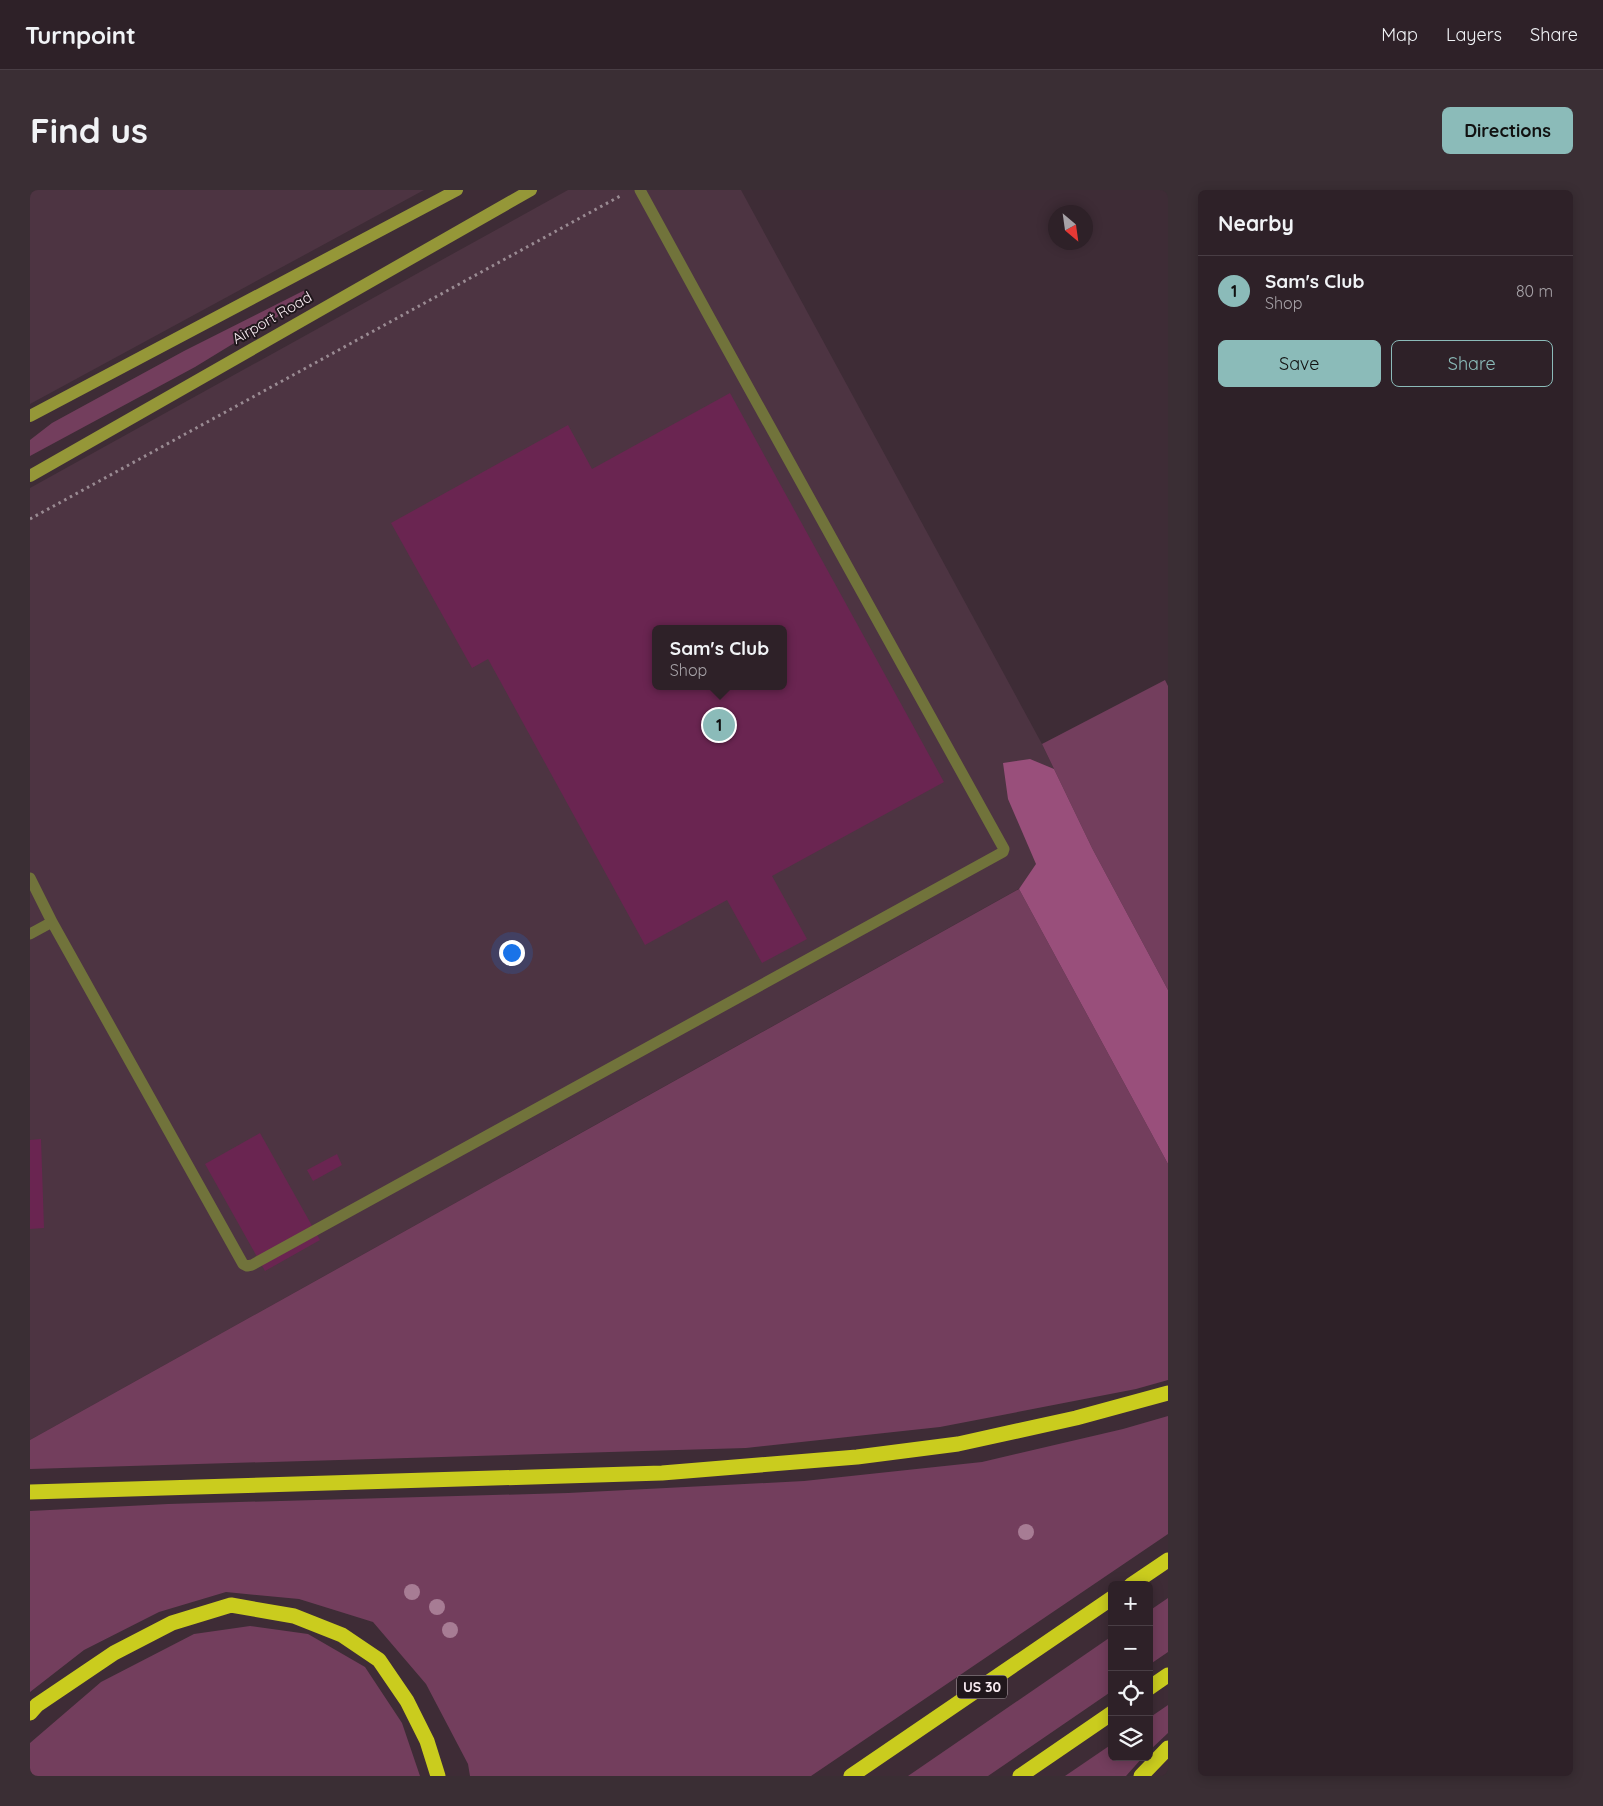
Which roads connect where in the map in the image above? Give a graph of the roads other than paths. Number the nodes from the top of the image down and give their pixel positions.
1 (457, 190) edge
2 (531, 190) edge
3 (640, 190) edge
4 (30, 416) edge
5 (30, 476) edge
6 (30, 878) edge
7 (52, 922) junction
8 (30, 934) edge
9 (1168, 1393) edge
10 (30, 1492) edge
11 (1168, 1560) edge
12 (1137, 1581) edge
13 (1108, 1601) edge
14 (1168, 1675) edge
15 (1153, 1685) edge
16 (30, 1714) edge
17 (1109, 1716) edge
18 (1168, 1748) edge
19 (438, 1776) edge
20 (851, 1776) edge
21 (1020, 1776) edge
22 (1141, 1776) edge

1 - 4 main road, Airport Road
2 - 5 main road, Airport Road
3 - 7 lane
6 - 7 lane
7 - 8 lane
9 - 10 highway
11 - 12 highway
13 - 20 highway, US 30
14 - 15 highway
16 - 19 highway
17 - 21 highway
18 - 22 highway

